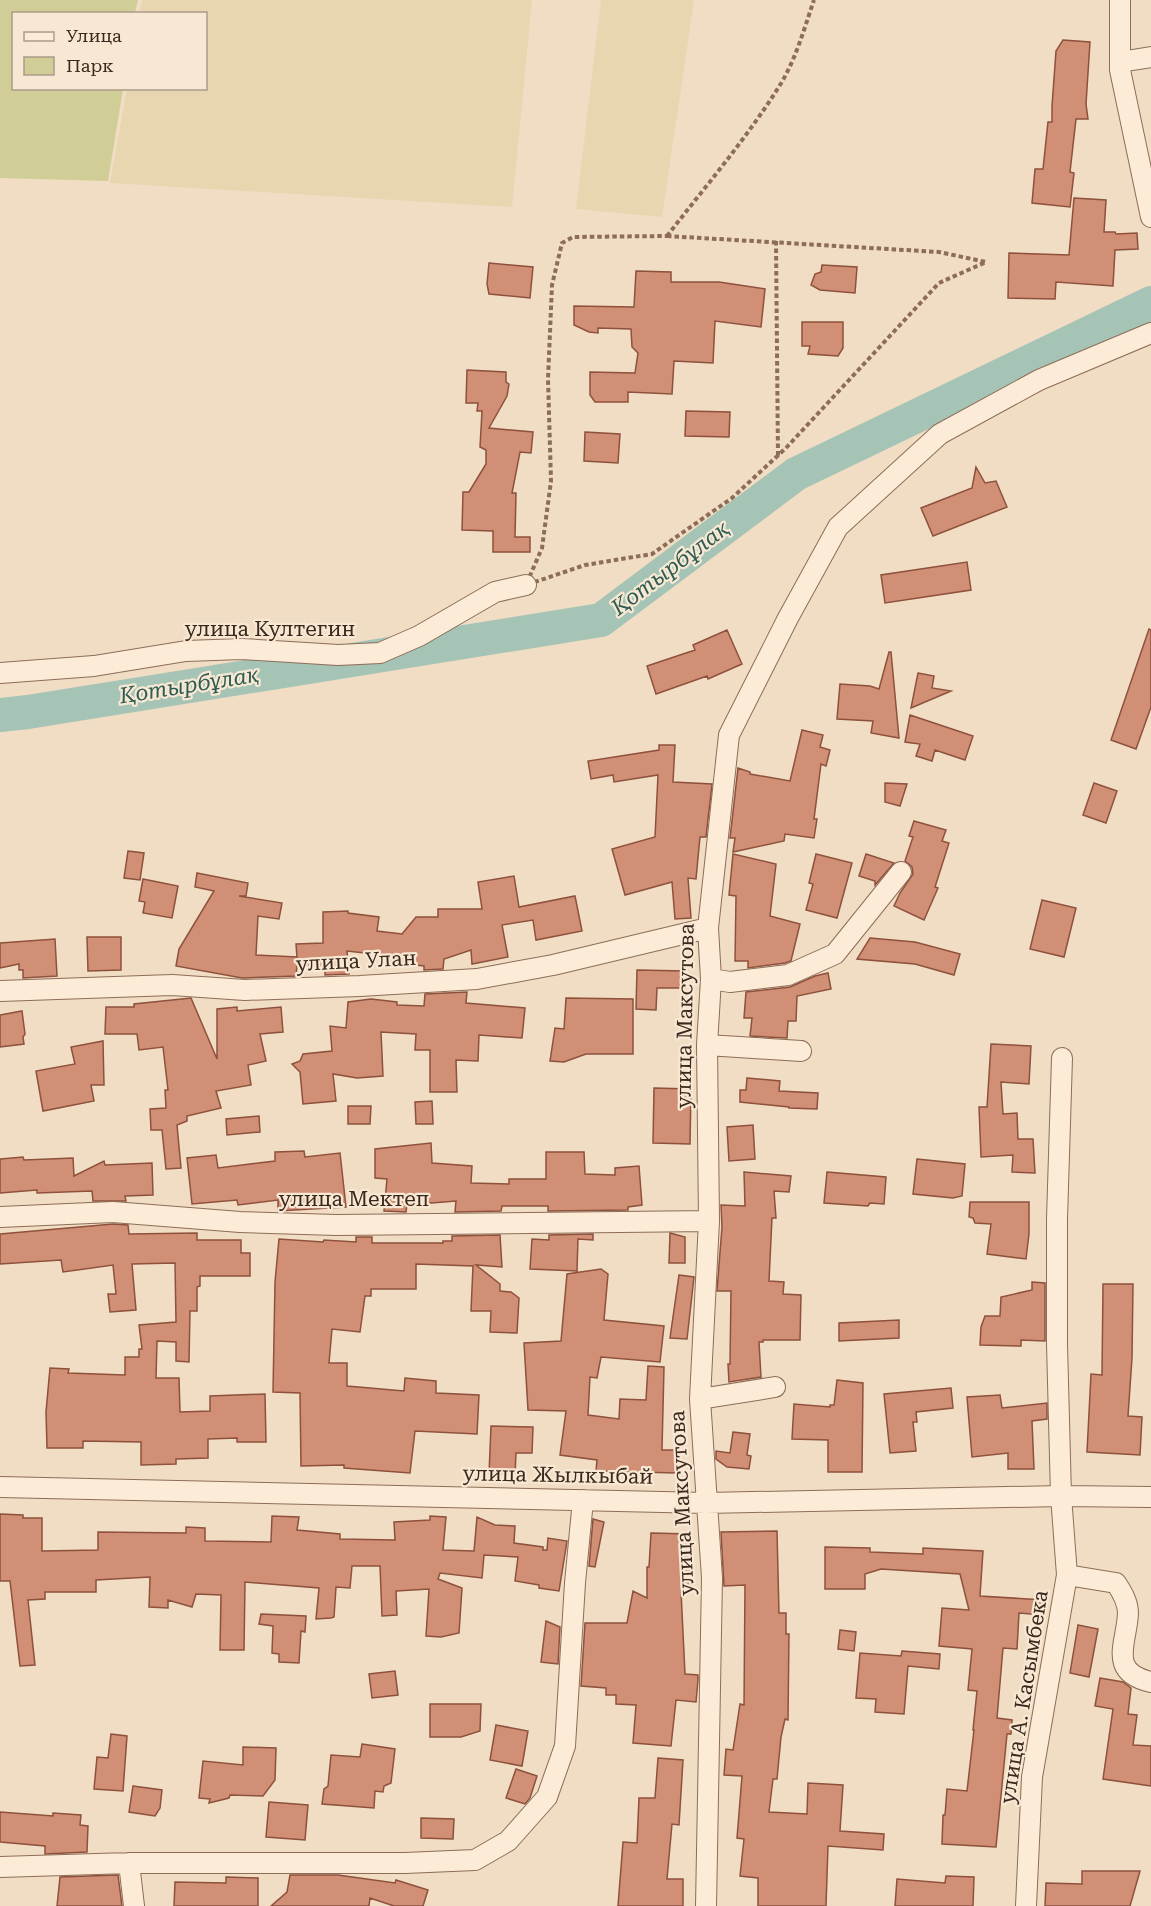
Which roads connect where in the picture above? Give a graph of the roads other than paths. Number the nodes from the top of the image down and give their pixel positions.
1 (1120, 0) edge
2 (1151, 57) edge
3 (1120, 62) junction
4 (1151, 217) edge
5 (1151, 333) edge
6 (526, 585) road end
7 (0, 673) edge
8 (901, 872) dead end
9 (708, 928) junction
10 (711, 979) junction
11 (0, 991) edge
12 (706, 1046) junction
13 (801, 1051) dead end
14 (1062, 1058) dead end
15 (0, 1217) edge
16 (709, 1221) junction
17 (775, 1387) dead end
18 (700, 1399) junction
19 (0, 1487) edge
20 (1061, 1496) junction
21 (1151, 1497) edge
22 (583, 1500) junction
23 (706, 1503) junction
24 (1067, 1575) junction
25 (1151, 1682) edge
26 (129, 1863) junction
27 (0, 1867) edge
28 (134, 1906) edge
29 (706, 1906) edge
30 (1026, 1906) edge

1 - 3 street
2 - 3 street
3 - 4 street
5 - 9 street, улица Максутова
6 - 7 street, улица Култегин
8 - 10 street
9 - 10 street, улица Максутова
9 - 11 street, улица Улан
10 - 12 street, улица Максутова
12 - 13 street
12 - 16 street, улица Максутова
14 - 20 street, улица А. Касымбека
15 - 16 street, улица Мектеп
16 - 18 street, улица Максутова
17 - 18 street
18 - 23 street, улица Максутова
19 - 22 street, улица Жылкыбай
20 - 21 street, улица Жылкыбай
20 - 23 street, улица Жылкыбай
20 - 24 street, улица А. Касымбека
22 - 23 street, улица Жылкыбай
22 - 26 street
23 - 29 street, улица Максутова
24 - 25 street
24 - 30 street, улица А. Касымбека
26 - 27 street
26 - 28 street

